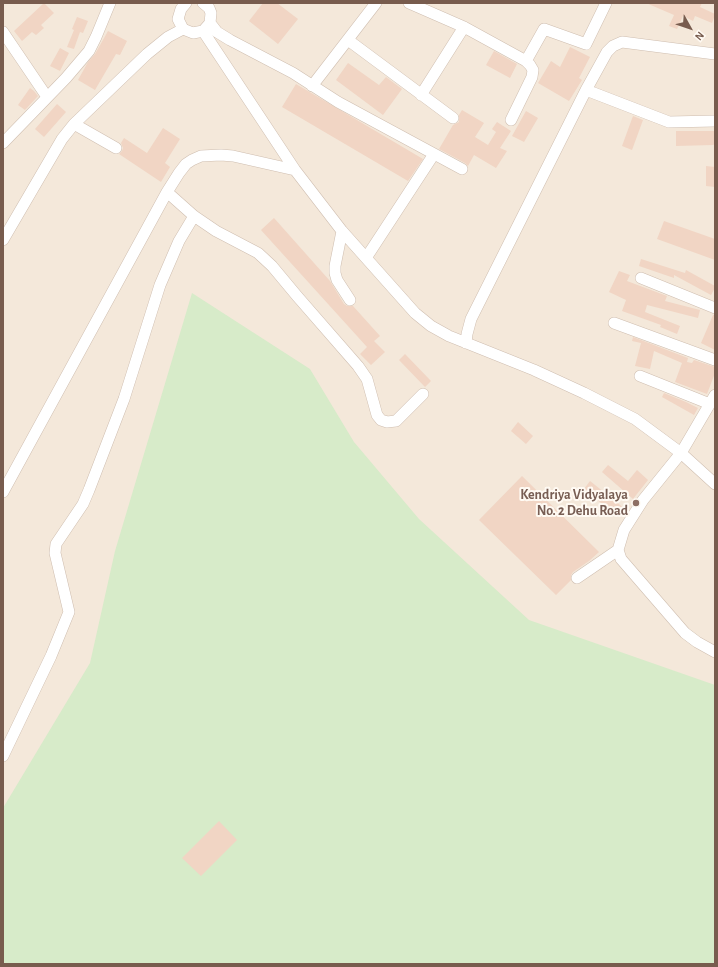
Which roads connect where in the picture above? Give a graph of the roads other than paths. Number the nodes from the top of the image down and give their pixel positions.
1 (110, 3) edge
2 (376, 3) edge
3 (409, 3) edge
4 (606, 3) edge
5 (179, 5) edge
6 (207, 5) edge
7 (433, 8) edge
8 (206, 27) junction
9 (464, 27) junction
10 (183, 29) junction
11 (3, 33) edge
12 (348, 40) junction
13 (715, 54) edge
14 (526, 61) junction
15 (312, 86) junction
16 (586, 90) junction
17 (421, 95) junction
18 (47, 98) junction
19 (453, 118) dead end
20 (511, 120) dead end
21 (715, 120) edge
22 (74, 124) junction
23 (3, 143) edge
24 (116, 148) dead end
25 (434, 154) junction
26 (295, 170) junction
27 (462, 170) dead end
28 (167, 192) junction
29 (194, 216) junction
30 (342, 231) junction
31 (3, 240) edge
32 (366, 258) junction
33 (641, 278) dead end
34 (350, 300) dead end
35 (715, 308) edge
36 (614, 323) dead end
37 (466, 343) junction
38 (715, 360) edge
39 (640, 376) dead end
40 (423, 394) dead end
41 (712, 399) edge
42 (681, 453) junction
43 (715, 484) edge
44 (3, 492) edge
45 (618, 550) junction
46 (577, 578) dead end
47 (715, 652) edge
48 (3, 756) edge

1 - 18 lane
2 - 12 lane
3 - 7 lane
4 - 14 lane
5 - 10 lane
6 - 8 lane
7 - 9 lane
8 - 10 lane
8 - 15 lane
8 - 26 lane
9 - 14 lane
9 - 17 lane
10 - 22 lane
11 - 18 lane
12 - 15 lane
12 - 17 lane
13 - 16 lane
14 - 20 lane
15 - 25 lane
16 - 21 lane
16 - 37 lane
17 - 19 lane
18 - 23 lane
22 - 24 lane
22 - 31 lane
25 - 27 lane
25 - 32 lane
26 - 28 lane
26 - 30 lane
28 - 29 lane
28 - 44 lane
29 - 40 lane
29 - 48 lane
30 - 32 lane
30 - 34 lane
32 - 37 lane
33 - 35 lane
36 - 38 lane
37 - 42 lane
39 - 41 lane
41 - 42 lane
42 - 43 lane
42 - 45 lane
45 - 46 lane
45 - 47 lane

